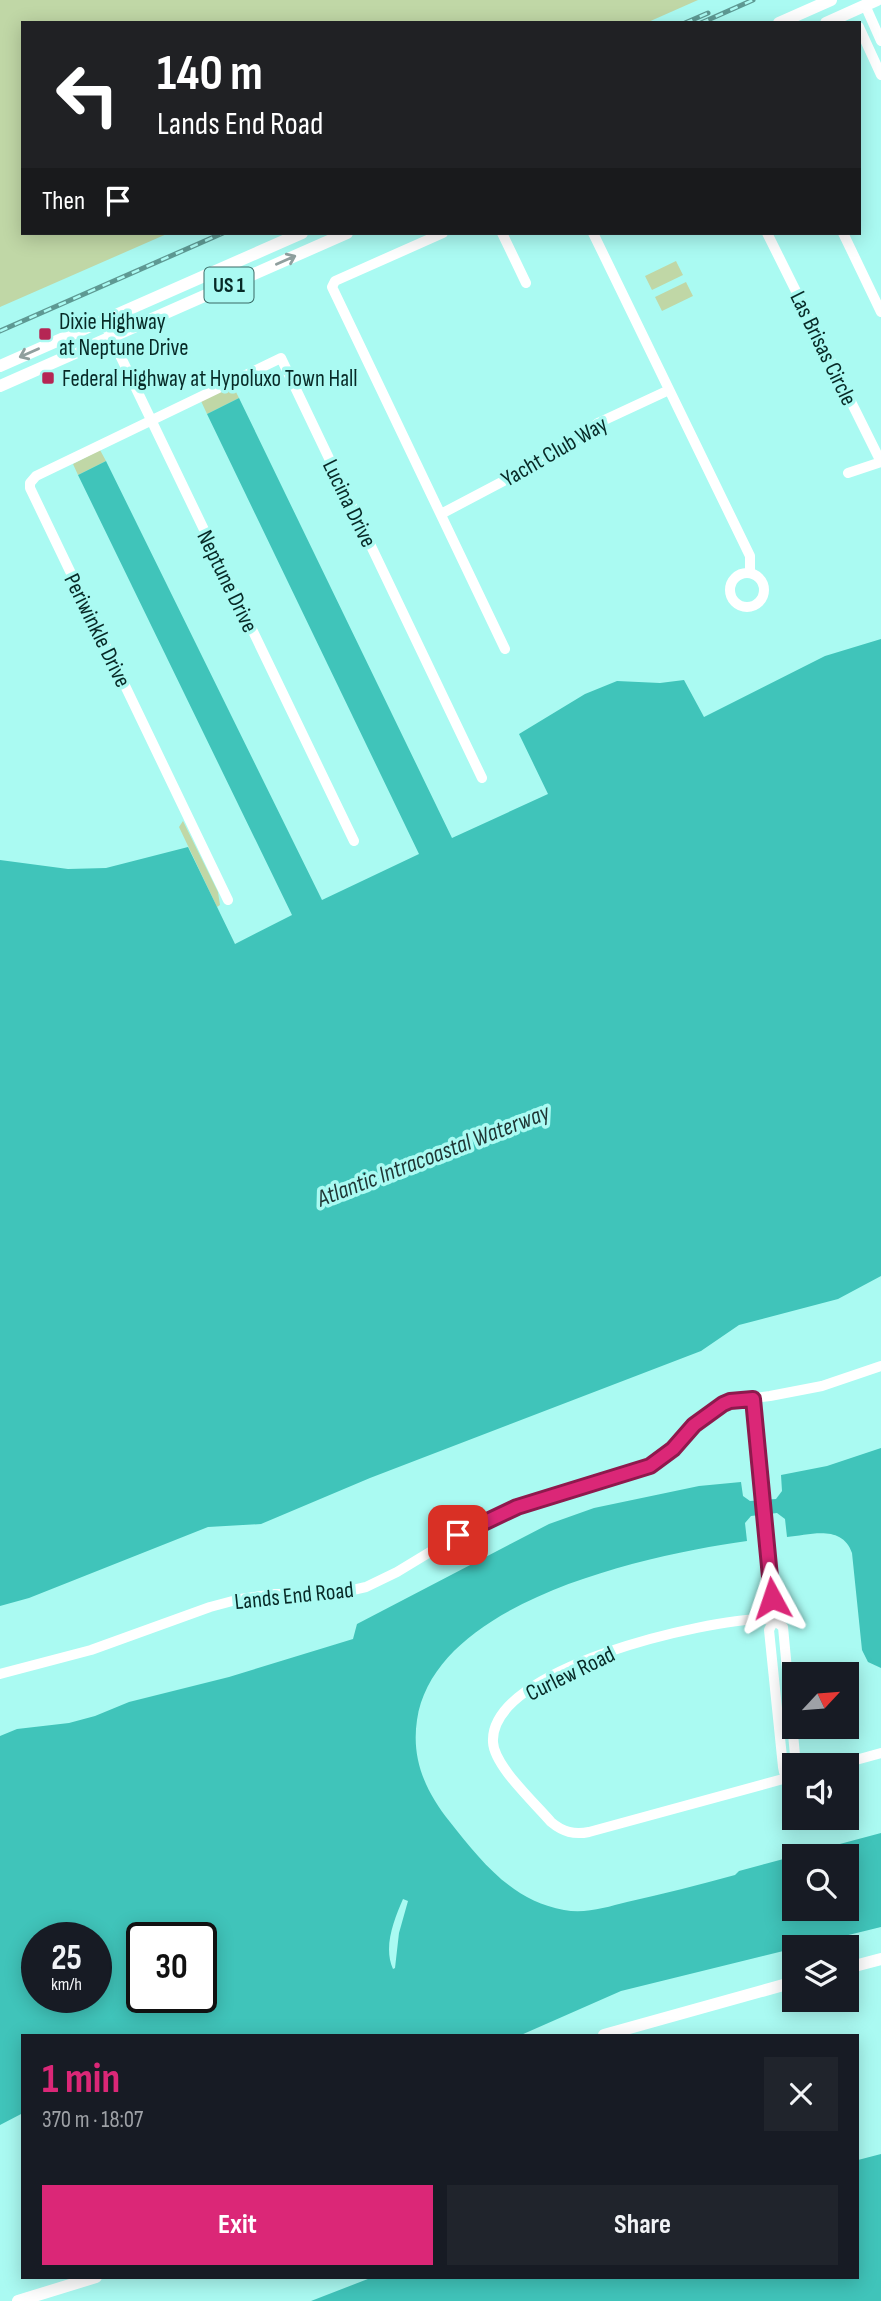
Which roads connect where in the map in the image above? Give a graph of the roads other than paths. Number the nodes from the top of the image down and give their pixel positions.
1 (831, 0) edge
2 (871, 3) edge
3 (784, 21) edge
4 (856, 21) edge
5 (861, 32) edge
6 (881, 41) edge
7 (881, 75) edge
8 (297, 235) edge
9 (342, 235) edge
10 (438, 235) edge
11 (503, 235) edge
12 (594, 235) edge
13 (768, 235) edge
14 (844, 235) edge
15 (526, 284) dead end
16 (881, 312) edge
17 (103, 320) junction
18 (111, 337) junction
19 (0, 366) edge
20 (0, 386) edge
21 (669, 390) junction
22 (150, 421) junction
23 (848, 473) dead end
24 (441, 514) junction
25 (750, 572) dead end
26 (505, 649) dead end
27 (482, 778) dead end
28 (354, 841) dead end
29 (228, 900) dead end
30 (881, 1366) edge
31 (753, 1399) junction
32 (774, 1620) junction
33 (0, 1674) edge
34 (881, 1753) edge
35 (782, 1757) edge
36 (859, 1759) edge
37 (782, 1777) edge
38 (881, 1959) edge
39 (859, 1965) edge
40 (782, 1985) edge
41 (608, 2034) edge
42 (90, 2279) edge
43 (18, 2301) edge

1 - 3 main road
2 - 4 main road
2 - 6 street
5 - 7 street
8 - 17 main road, US 1
18 -> 9 main road, US 1
10 - 24 street
11 - 15 street
12 - 21 street
13 - 23 street, Las Brisas Circle
14 - 16 street
17 - 18 street, Neptune Drive
17 -> 19 main road, US 1
18 - 20 main road, US 1
18 - 22 street, Neptune Drive
21 - 24 street, Yacht Club Way
21 - 25 street
22 - 27 street, Lucina Drive
22 - 28 street, Neptune Drive
22 - 29 street, Periwinkle Drive
24 - 26 street
30 - 31 street, Lands End Road
31 - 32 street
31 - 33 street, Lands End Road
32 - 35 street
32 - 37 street, Curlew Road
34 - 36 street
38 - 39 main road
40 - 41 main road
42 - 43 main road

